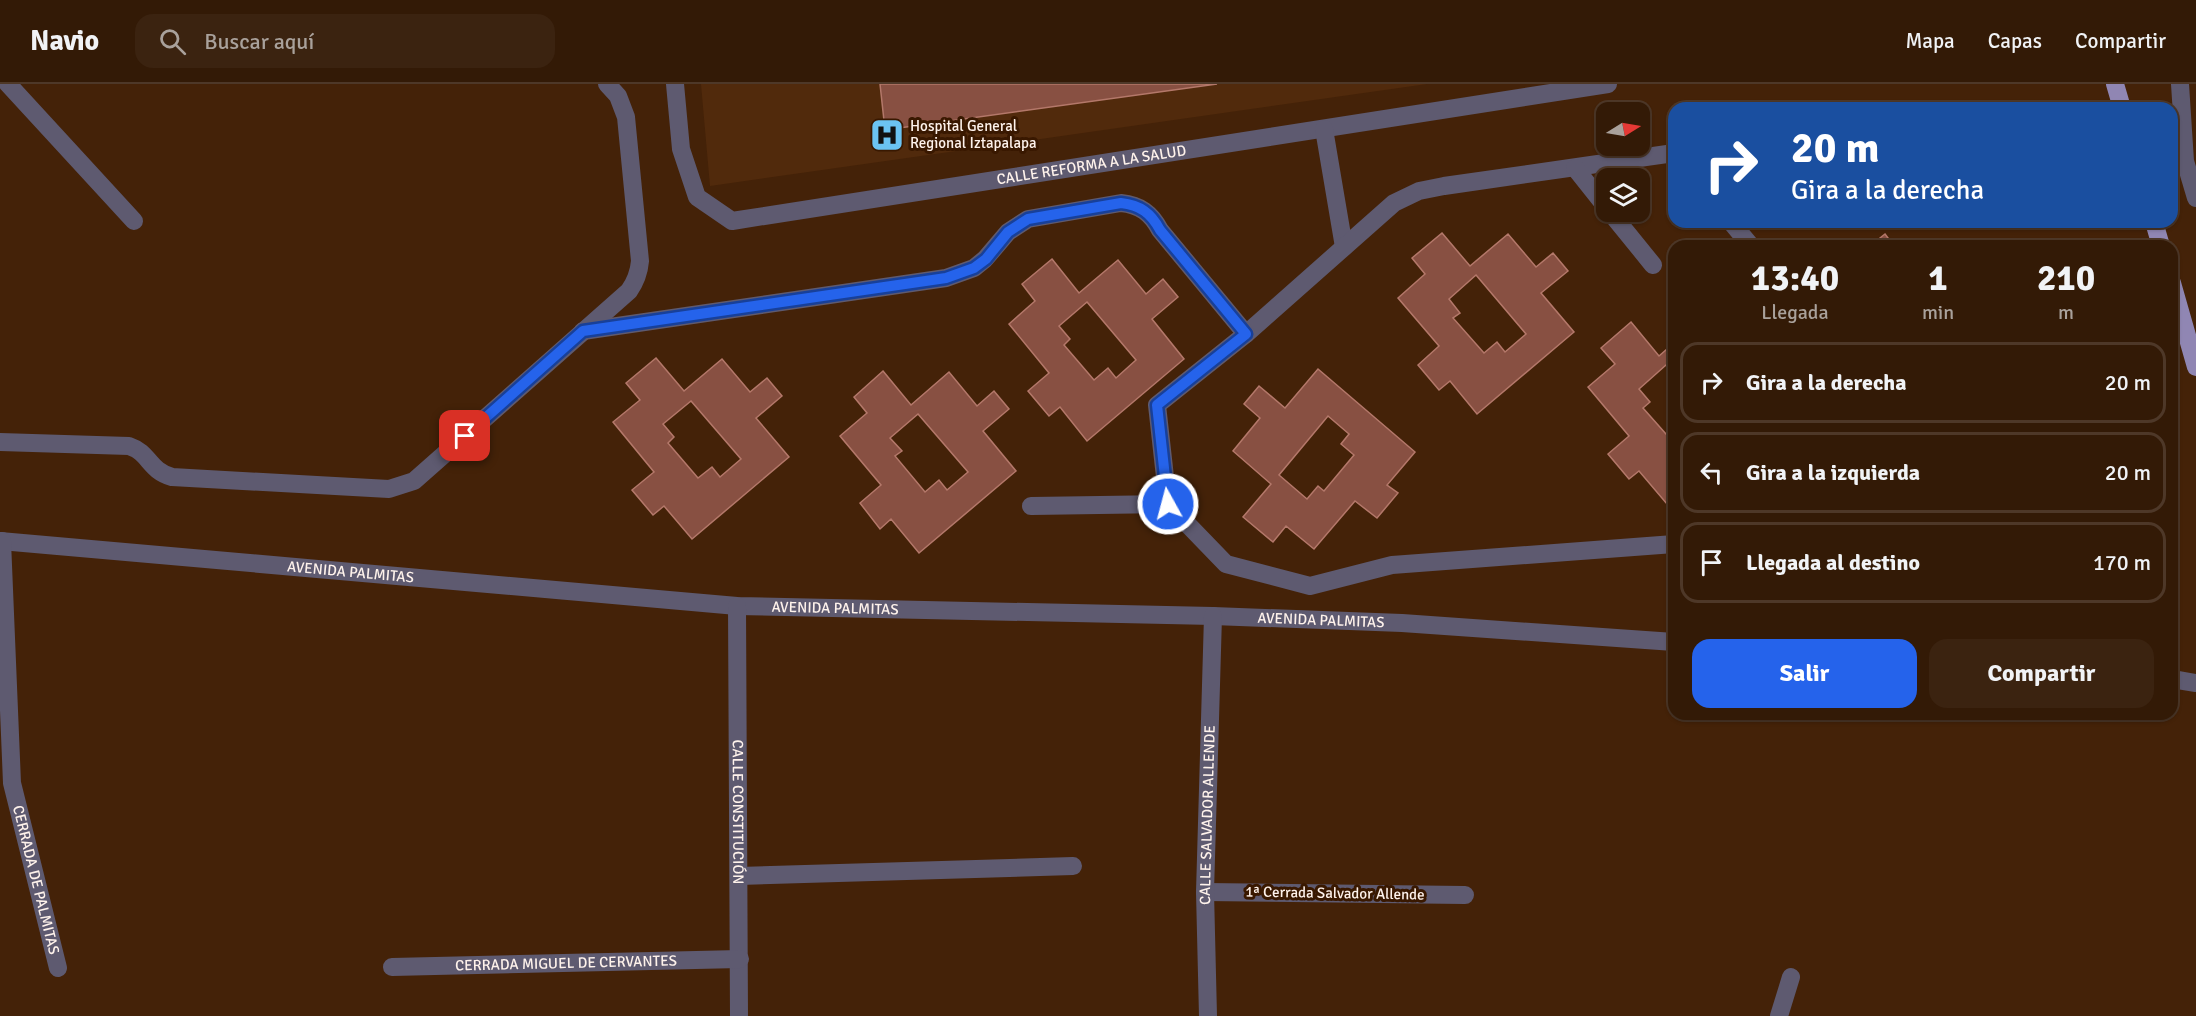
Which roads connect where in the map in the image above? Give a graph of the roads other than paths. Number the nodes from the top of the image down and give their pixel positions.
1 (8, 84) edge
2 (607, 84) edge
3 (675, 84) edge
4 (1608, 84) edge
5 (2115, 84) edge
6 (2180, 84) edge
7 (2120, 102) edge
8 (1324, 129) junction
9 (1668, 154) edge
10 (1575, 168) junction
11 (1596, 194) edge
12 (2196, 198) edge
13 (134, 221) dead end
14 (1618, 222) edge
15 (1736, 228) edge
16 (1747, 240) edge
17 (1344, 247) junction
18 (1653, 265) dead end
19 (2178, 304) edge
20 (583, 331) junction
21 (1246, 334) junction
22 (2196, 367) edge
23 (0, 442) edge
24 (1168, 504) junction
25 (1031, 506) dead end
26 (1, 541) edge
27 (1668, 544) edge
28 (737, 606) junction
29 (1214, 616) junction
30 (1668, 642) edge
31 (2178, 680) edge
32 (2196, 683) edge
33 (1073, 866) dead end
34 (739, 876) junction
35 (1205, 892) junction
36 (1465, 895) dead end
37 (740, 959) junction
38 (392, 967) dead end
39 (58, 968) dead end
40 (1791, 977) dead end
41 (739, 1016) edge
42 (1208, 1016) edge
43 (1779, 1016) edge

1 - 13 street
2 - 20 street
3 - 8 street, CALLE REFORMA A LA SALUD
4 - 8 street, CALLE REFORMA A LA SALUD
5 - 7 main road
6 - 12 street
8 - 17 street
9 - 10 street
10 - 11 street
10 - 17 street
14 - 18 street
15 - 16 street
17 - 21 street
19 - 22 main road
20 - 21 street
20 - 23 street
21 - 24 street
24 - 25 street
24 - 27 street
26 - 28 street, AVENIDA PALMITAS
26 - 39 street, CERRADA DE PALMITAS
28 - 29 street, AVENIDA PALMITAS
28 - 34 street, CALLE CONSTITUCIÓN
29 - 30 street, AVENIDA PALMITAS
29 - 35 street, CALLE SALVADOR ALLENDE
31 - 32 street
33 - 34 street
34 - 37 street, CALLE CONSTITUCIÓN
35 - 36 street, 1ª Cerrada Salvador Allende
35 - 42 street, CALLE SALVADOR ALLENDE
37 - 38 street, CERRADA MIGUEL DE CERVANTES
37 - 41 street, CALLE CONSTITUCIÓN
40 - 43 street

